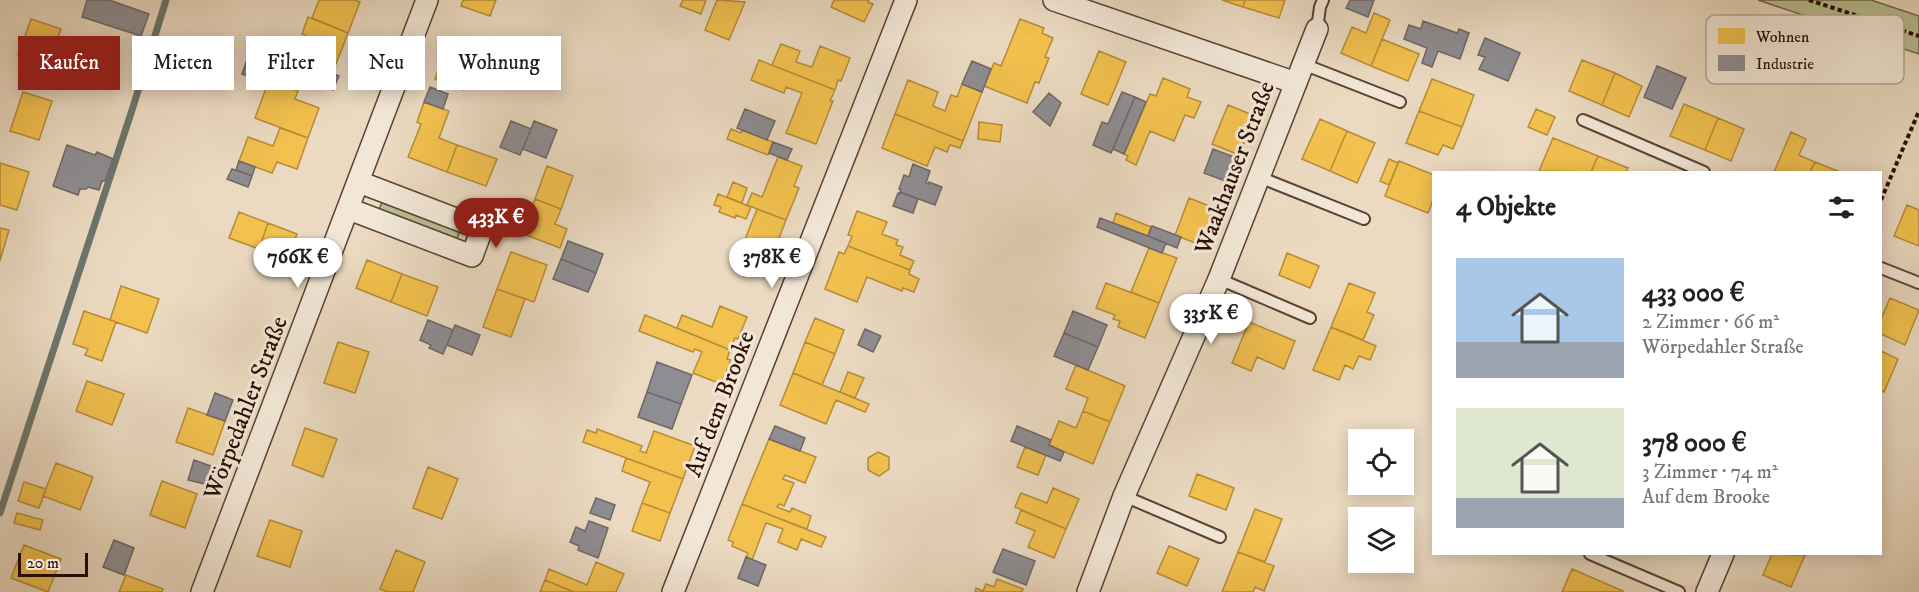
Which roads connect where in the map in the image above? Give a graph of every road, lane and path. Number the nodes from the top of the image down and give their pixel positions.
1 (427, 0) edge
2 (906, 0) edge
3 (1054, 0) edge
4 (1323, 0) edge
5 (1809, 0) edge
6 (1855, 15) edge
7 (1317, 29) joint
8 (1904, 31) edge
9 (1919, 36) edge
10 (1299, 74) junction
11 (1400, 102) dead end
12 (1919, 111) edge
13 (1583, 120) dead end
14 (1702, 171) edge
15 (1259, 177) junction
16 (359, 182) junction
17 (1882, 198) edge
18 (349, 209) junction
19 (1364, 219) dead end
20 (1882, 268) edge
21 (1219, 279) junction
22 (1919, 283) edge
23 (1310, 318) dead end
24 (1124, 496) junction
25 (1220, 537) dead end
26 (1592, 555) edge
27 (1724, 555) edge
28 (202, 592) edge
29 (674, 592) edge
30 (1088, 592) edge
31 (1679, 592) edge
32 (1707, 592) edge

1 - 16 street, Wörpedahler Straße
2 - 29 street, Auf dem Brooke
3 - 10 street
4 - 7 lane
5 - 6 path
7 - 10 street, Waakhauser Straße
8 - 9 path
10 - 11 lane
10 - 15 street, Waakhauser Straße
12 - 17 path
13 - 14 lane
15 - 19 lane
15 - 21 street, Waakhauser Straße
16 - 18 street, Wörpedahler Straße
16 - 18 street
18 - 28 street, Wörpedahler Straße
20 - 22 lane
21 - 23 lane
21 - 24 street, Waakhauser Straße
24 - 25 lane
24 - 30 street, Waakhauser Straße
26 - 31 lane
27 - 32 street

